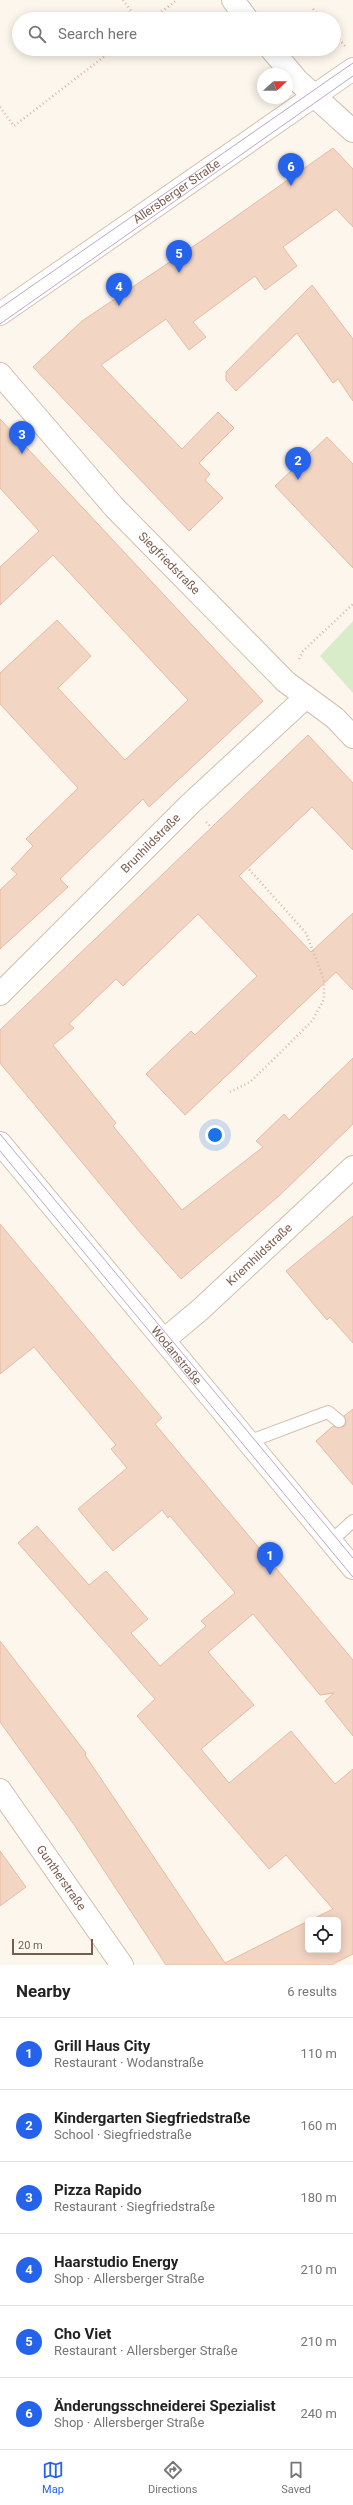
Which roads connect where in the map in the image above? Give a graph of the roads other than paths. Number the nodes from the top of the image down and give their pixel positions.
1 (232, 0) edge
2 (241, 12) edge
3 (277, 56) edge
4 (353, 69) edge
5 (315, 96) junction
6 (353, 131) edge
7 (0, 314) edge
8 (0, 374) edge
9 (306, 697) junction
10 (353, 737) edge
11 (0, 994) edge
12 (0, 1143) edge
13 (353, 1167) edge
14 (164, 1340) junction
15 (339, 1421) dead end
16 (248, 1442) junction
17 (353, 1521) edge
18 (331, 1541) junction
19 (353, 1568) edge
20 (0, 1790) edge
21 (122, 1965) edge

1 - 2 street
3 - 5 street
4 - 5 street, Allersberger Straße
5 - 6 street
5 - 7 street, Allersberger Straße
8 - 9 street, Siegfriedstraße
9 - 10 street, Siegfriedstraße
9 - 11 street, Brunhildstraße
12 - 14 street, Wodanstraße
13 - 14 street, Kriemhildstraße
14 - 16 street, Wodanstraße
15 - 16 lane
16 - 18 street, Wodanstraße
17 - 18 lane
18 - 19 street, Wodanstraße
20 - 21 street, Guntherstraße

